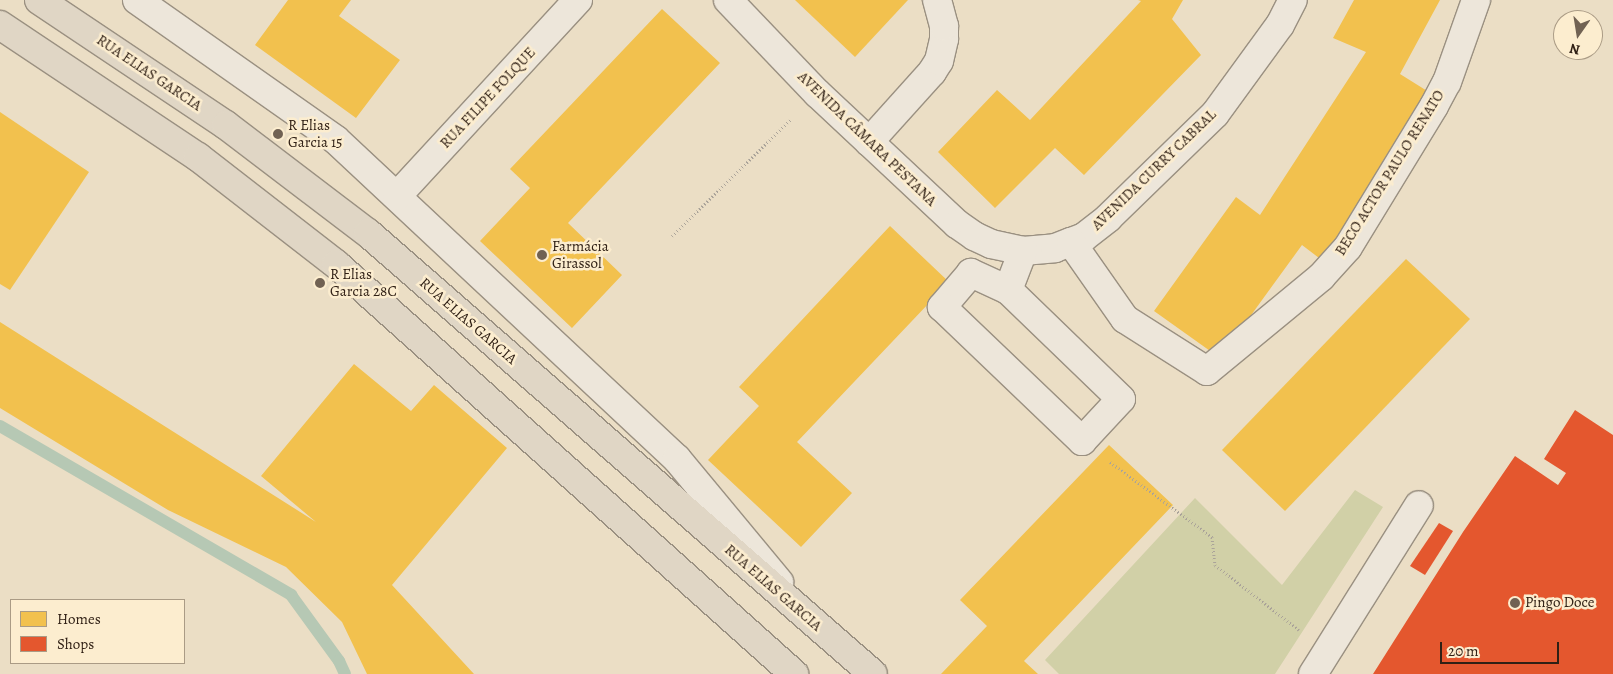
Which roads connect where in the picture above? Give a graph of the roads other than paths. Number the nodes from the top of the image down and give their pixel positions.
1 (39, 0) edge
2 (137, 0) edge
3 (578, 0) edge
4 (728, 0) edge
5 (938, 0) edge
6 (1293, 0) edge
7 (1476, 0) edge
8 (0, 25) edge
9 (869, 142) junction
10 (397, 196) junction
11 (1072, 242) junction
12 (1023, 251) junction
13 (1008, 290) junction
14 (1419, 505) dead end
15 (812, 621) junction
16 (1320, 663) edge
17 (794, 674) edge
18 (873, 674) edge

1 - 15 main road, RUA ELIAS GARCIA
2 - 10 street
3 - 10 street, RUA FILIPE FOLQUE
4 - 9 street, AVENIDA CÂMARA PESTANA
5 - 9 street
6 - 11 street, AVENIDA CURRY CABRAL
7 - 11 street, BECO ACTOR PAULO RENATO
8 - 17 main road
9 - 12 street, AVENIDA CÂMARA PESTANA
10 - 15 street
11 - 12 street, AVENIDA CURRY CABRAL
12 - 13 street
13 - 13 street
14 - 16 street
15 - 18 main road, RUA ELIAS GARCIA

